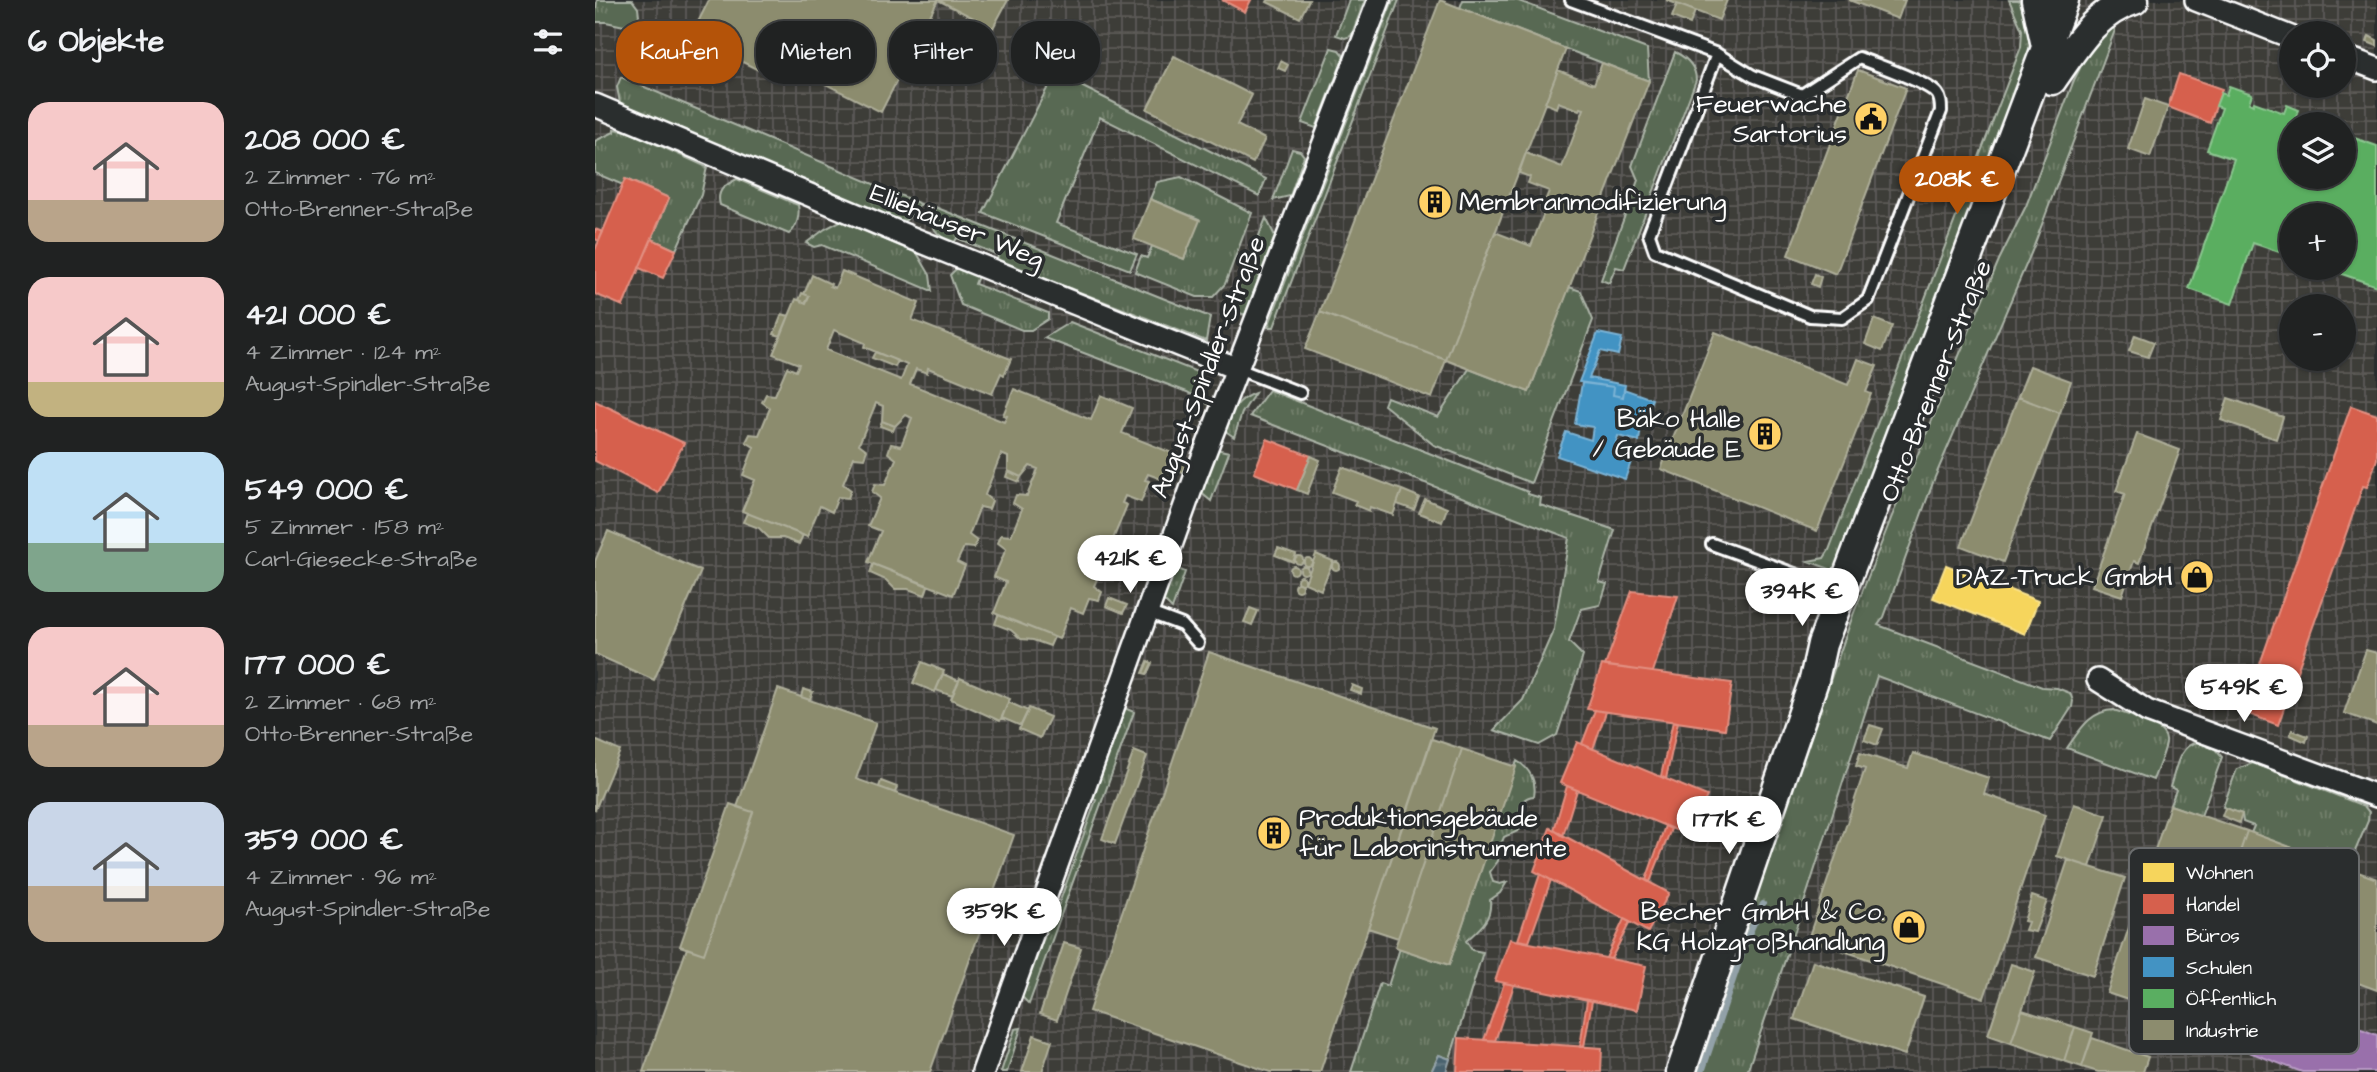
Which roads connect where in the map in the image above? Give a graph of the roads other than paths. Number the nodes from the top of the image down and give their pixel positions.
1 (1379, 0) edge
2 (1571, 0) edge
3 (2036, 0) edge
4 (2064, 0) edge
5 (2082, 0) edge
6 (2134, 0) edge
7 (2196, 1) edge
8 (2279, 32) edge
9 (2046, 48) junction
10 (1717, 54) junction
11 (2356, 62) edge
12 (2377, 69) edge
13 (2052, 80) junction
14 (595, 104) edge
15 (1238, 369) junction
16 (1300, 393) dead end
17 (1712, 544) dead end
18 (1842, 592) junction
19 (1147, 612) junction
20 (1198, 643) dead end
21 (1815, 680) junction
22 (2098, 680) dead end
23 (2377, 796) edge
24 (983, 1072) edge
25 (1681, 1072) edge

1 - 15 street, August-Spindler-Straße
2 - 10 lane
3 - 9 main road
4 - 9 main road, Otto-Brenner-Straße
5 - 13 main road, Otto-Brenner-Straße
6 - 13 main road
7 - 8 street
9 - 18 main road, Otto-Brenner-Straße
10 - 10 lane
11 - 12 street
13 - 21 main road, Otto-Brenner-Straße
14 - 15 street, Elliehäuser Weg
15 - 16 lane, Elliehäuser Weg
15 - 19 street, August-Spindler-Straße
17 - 18 lane
18 - 21 main road, Otto-Brenner-Straße
19 - 20 lane
19 - 24 street, August-Spindler-Straße
21 - 25 main road, Otto-Brenner-Straße
22 - 23 street

